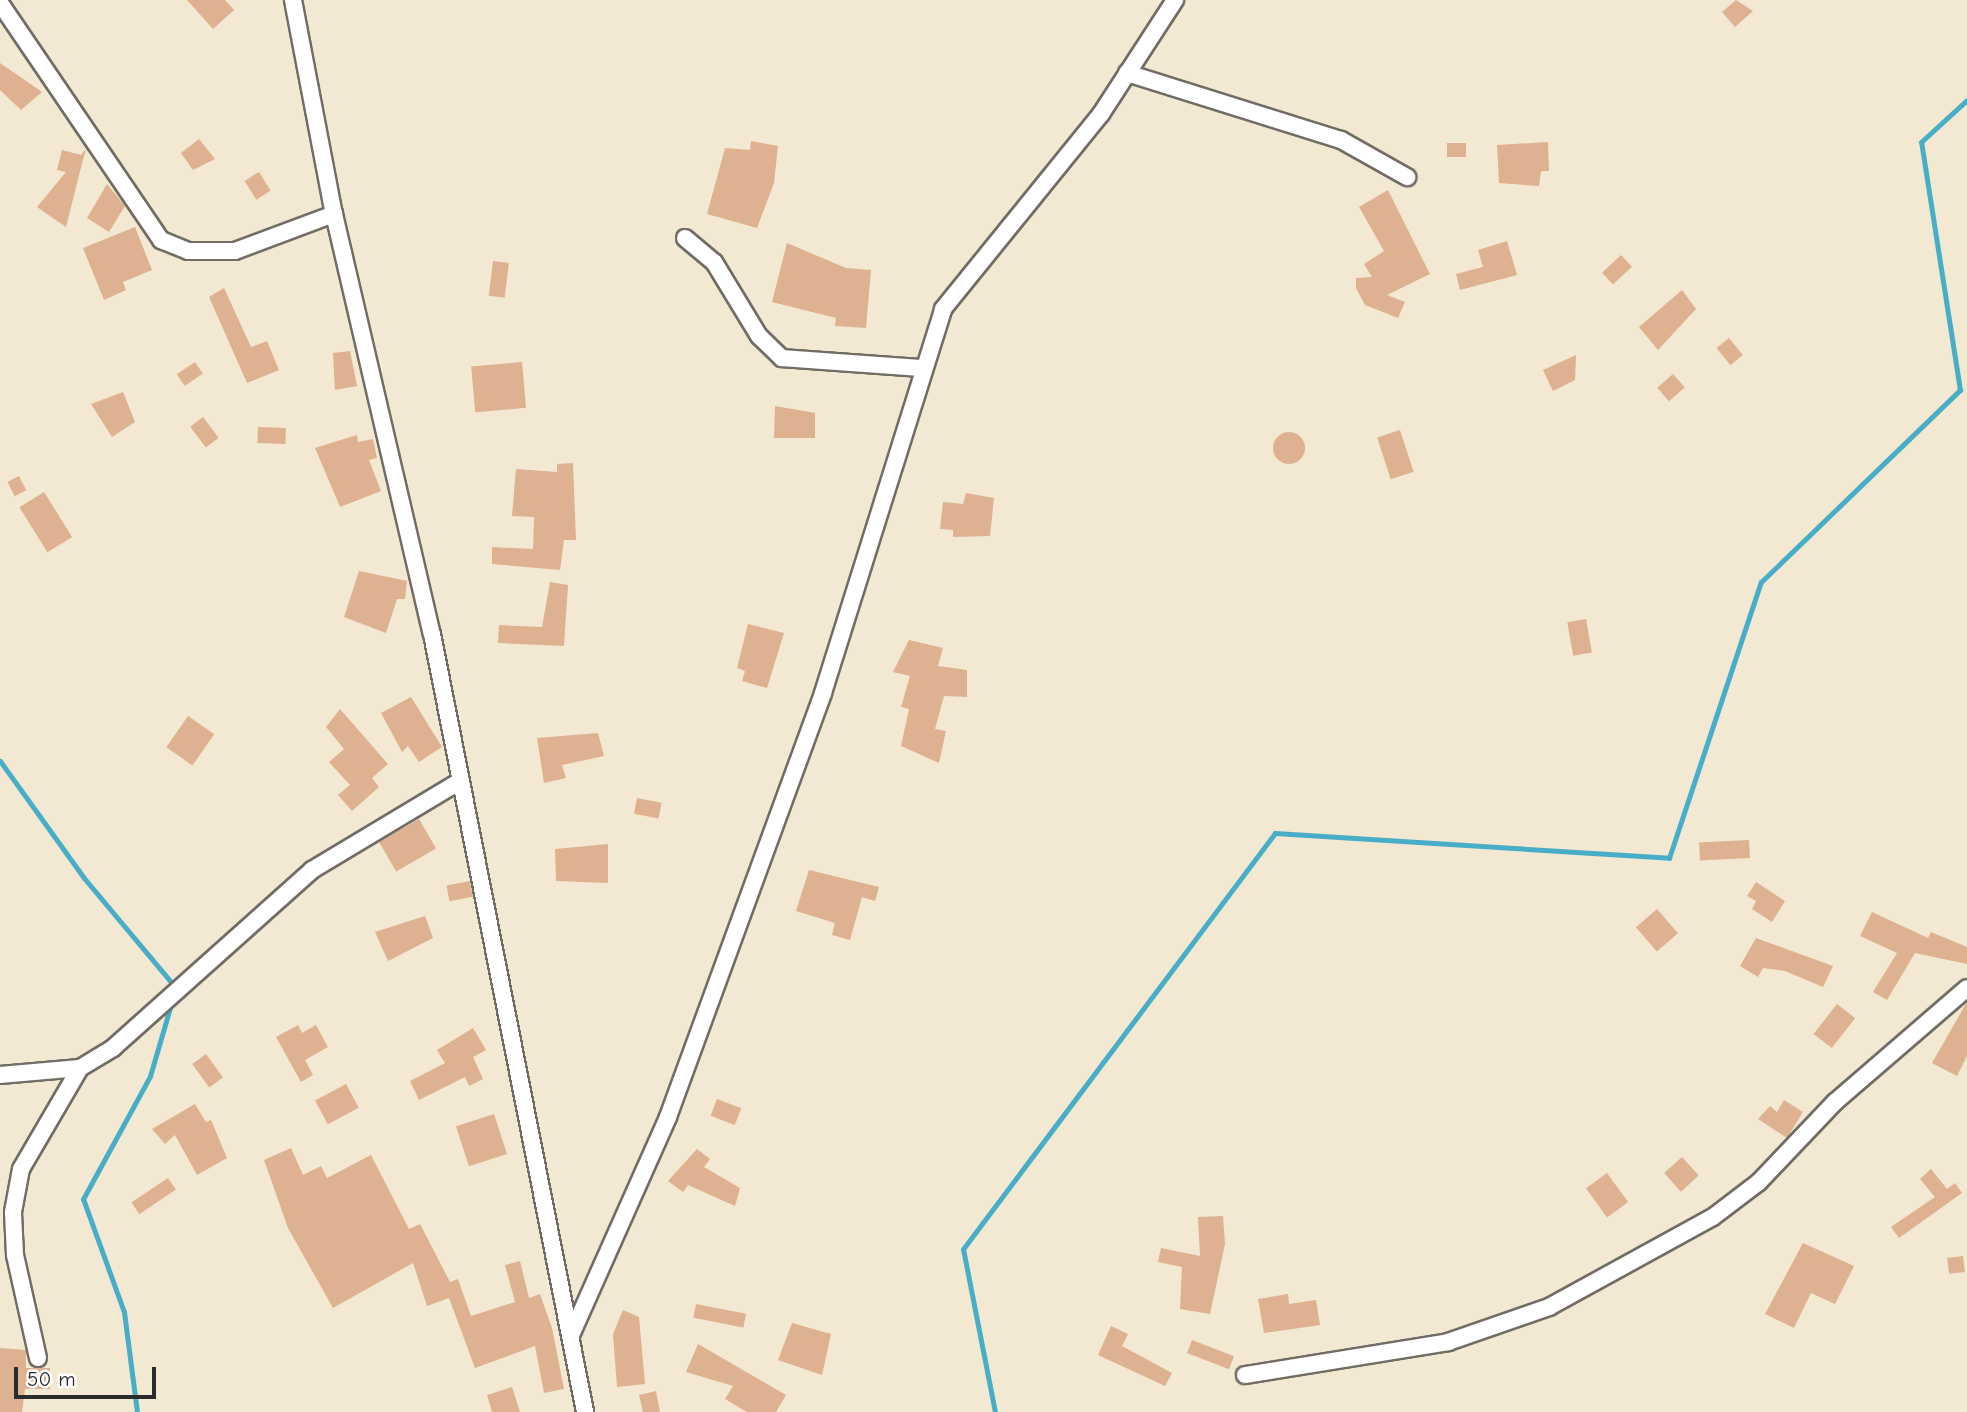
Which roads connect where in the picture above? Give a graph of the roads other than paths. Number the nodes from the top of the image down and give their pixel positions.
1 (293, 0) edge
2 (1175, 0) edge
3 (0, 3) edge
4 (1127, 73) junction
5 (1407, 177) dead end
6 (334, 214) junction
7 (685, 238) dead end
8 (920, 368) junction
9 (460, 781) junction
10 (1967, 988) edge
11 (80, 1068) junction
12 (0, 1075) edge
13 (572, 1334) junction
14 (38, 1358) dead end
15 (1245, 1375) dead end
16 (585, 1412) edge

1 - 6 street
2 - 4 street
3 - 6 street
4 - 5 street
4 - 8 street
6 - 9 street
7 - 8 street
8 - 13 street
9 - 11 street
9 - 13 street
10 - 15 street
11 - 12 street
11 - 14 street
13 - 16 street

